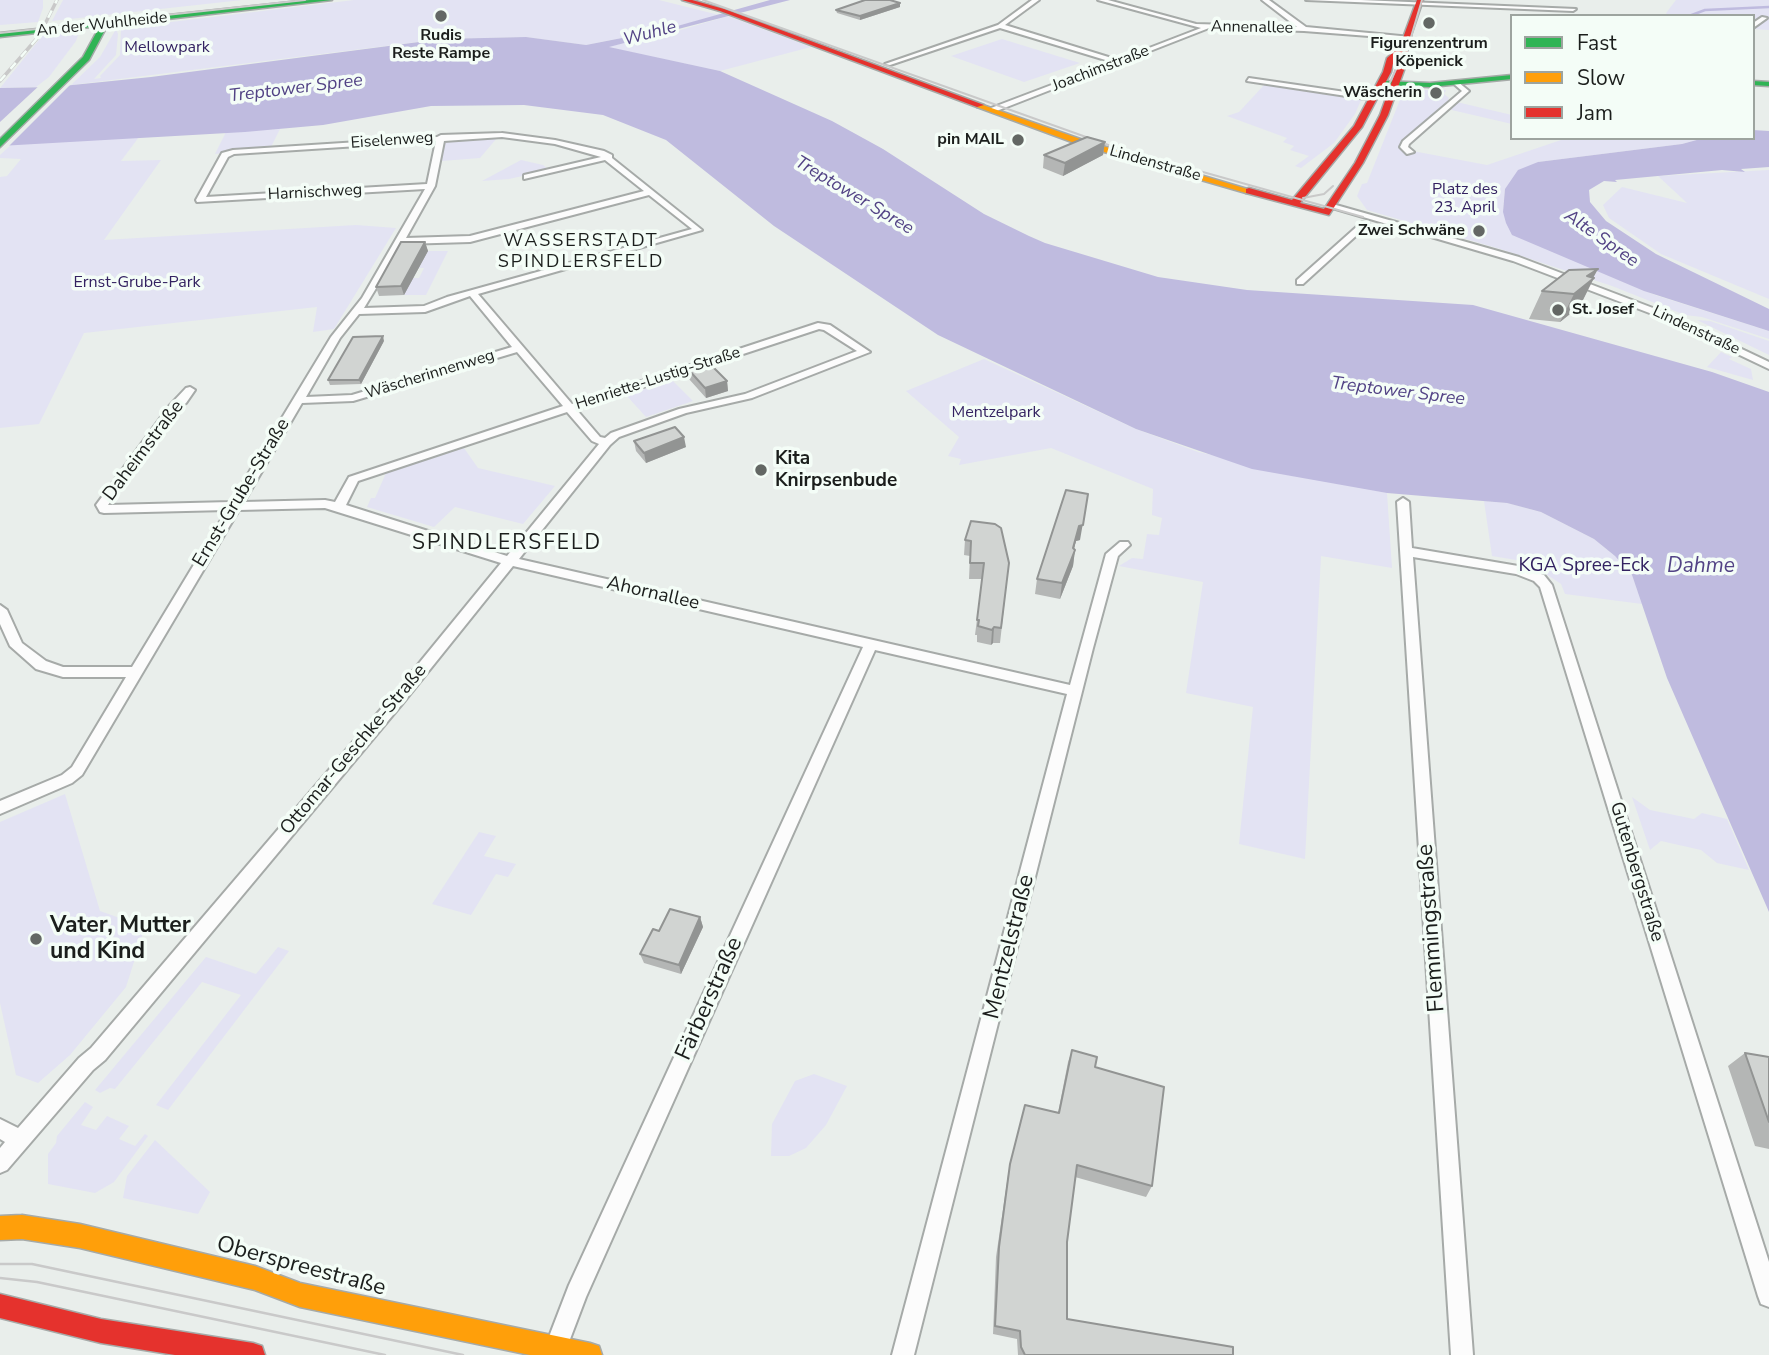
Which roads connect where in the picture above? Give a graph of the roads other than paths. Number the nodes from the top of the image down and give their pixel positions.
1 (270, 0) edge
2 (329, 0) edge
3 (685, 0) edge
4 (713, 0) edge
5 (1035, 0) edge
6 (1101, 0) edge
7 (1265, 0) edge
8 (1309, 0) edge
9 (1325, 0) edge
10 (1420, 2) edge
11 (737, 12) junction
12 (1568, 14) edge
13 (1764, 18) dead end
14 (98, 22) junction
15 (1755, 25) edge
16 (1000, 26) junction
17 (1206, 27) junction
18 (0, 28) edge
19 (1304, 29) junction
20 (0, 35) edge
21 (1405, 42) junction
22 (1118, 62) junction
23 (888, 64) junction
24 (1510, 76) edge
25 (59, 80) junction
26 (1249, 80) dead end
27 (1389, 81) junction
28 (1449, 84) junction
29 (1373, 99) junction
30 (1000, 108) junction
31 (0, 132) edge
32 (441, 137) junction
33 (0, 144) edge
34 (1410, 152) dead end
35 (609, 158) junction
36 (527, 177) dead end
37 (430, 186) junction
38 (651, 192) junction
39 (200, 200) joint
40 (1297, 200) junction
41 (1329, 209) junction
42 (1366, 224) junction
43 (400, 241) junction
44 (1543, 271) junction
45 (1300, 282) dead end
46 (472, 293) junction
47 (357, 311) junction
48 (519, 348) junction
49 (1769, 366) edge
50 (190, 390) dead end
51 (744, 397) joint
52 (299, 400) junction
53 (569, 408) junction
54 (606, 443) junction
55 (1403, 502) dead end
56 (339, 507) junction
57 (233, 508) junction
58 (1124, 545) dead end
59 (1409, 552) junction
60 (510, 561) junction
61 (0, 610) edge
62 (871, 644) junction
63 (136, 672) junction
64 (1075, 691) junction
65 (0, 808) edge
66 (0, 1129) edge
67 (20, 1139) junction
68 (0, 1163) edge
69 (0, 1228) edge
70 (1769, 1296) edge
71 (0, 1306) edge
72 (139, 1345) edge
73 (554, 1351) edge
74 (253, 1355) edge
75 (590, 1355) edge
76 (903, 1355) edge
77 (1462, 1355) edge

1 - 14 main road, An der Wuhlheide
2 - 14 main road, An der Wuhlheide
3 - 11 main road
4 - 11 main road
5 - 16 street
6 - 17 street, Annenallee
7 - 19 street
8 - 9 street
9 - 10 street
10 - 12 street
10 - 21 main road
11 - 23 main road, Lindenstraße
11 - 30 main road, Lindenstraße
13 - 15 street
14 - 18 main road, An der Wuhlheide
14 - 20 main road, An der Wuhlheide
14 - 25 main road
16 - 22 street
16 - 23 street
17 - 19 street, Annenallee
17 - 22 street, Joachimstraße
19 - 21 street, Annenallee
21 - 27 main road
22 - 30 street, Joachimstraße
23 - 30 main road, Lindenstraße
24 - 28 main road
25 - 31 main road
25 - 33 main road
26 - 29 street
27 - 28 main road
27 - 29 main road
27 - 41 main road
28 - 34 street
29 - 40 main road
30 - 40 main road, Lindenstraße
32 - 35 street, Eiselenweg
32 - 37 street, Ernst-Grube-Straße
32 - 39 street, Eiselenweg
35 - 36 street
35 - 38 street, Eiselenweg
37 - 39 street, Harnischweg
37 - 43 street, Ernst-Grube-Straße
38 - 43 street
38 - 46 street, Eiselenweg
40 - 41 main road, Lindenstraße
41 - 42 street, Lindenstraße
41 - 44 street, Lindenstraße
42 - 44 street, Lindenstraße
42 - 45 street
43 - 47 street, Ernst-Grube-Straße
44 - 49 street, Lindenstraße
46 - 47 street
46 - 48 street
47 - 52 street, Ernst-Grube-Straße
48 - 52 street, Wäscherinnenweg
48 - 53 street
50 - 57 street, Daheimstraße
51 - 53 street, Henriette-Lustig-Straße
51 - 54 street, Ottomar-Geschke-Straße
52 - 57 street, Ernst-Grube-Straße
53 - 54 street
53 - 56 street, Henriette-Lustig-Straße
54 - 60 street, Ottomar-Geschke-Straße
55 - 59 street, Flemmingstraße
56 - 57 street, Ahornallee
56 - 60 street, Ahornallee
57 - 63 street, Ernst-Grube-Straße
58 - 64 street, Mentzelstraße
59 - 70 street, Gutenbergstraße
59 - 77 street, Flemmingstraße
60 - 62 street, Ahornallee
60 - 67 street, Ottomar-Geschke-Straße
61 - 63 street
62 - 64 street, Ahornallee
62 - 73 street, Färberstraße
63 - 65 street, Ernst-Grube-Straße
64 - 76 street, Mentzelstraße
66 - 67 street
67 - 68 street, Ottomar-Geschke-Straße
69 - 73 main road, Oberspreestraße
71 - 72 main road
72 - 74 main road
73 - 75 main road, Oberspreestraße

